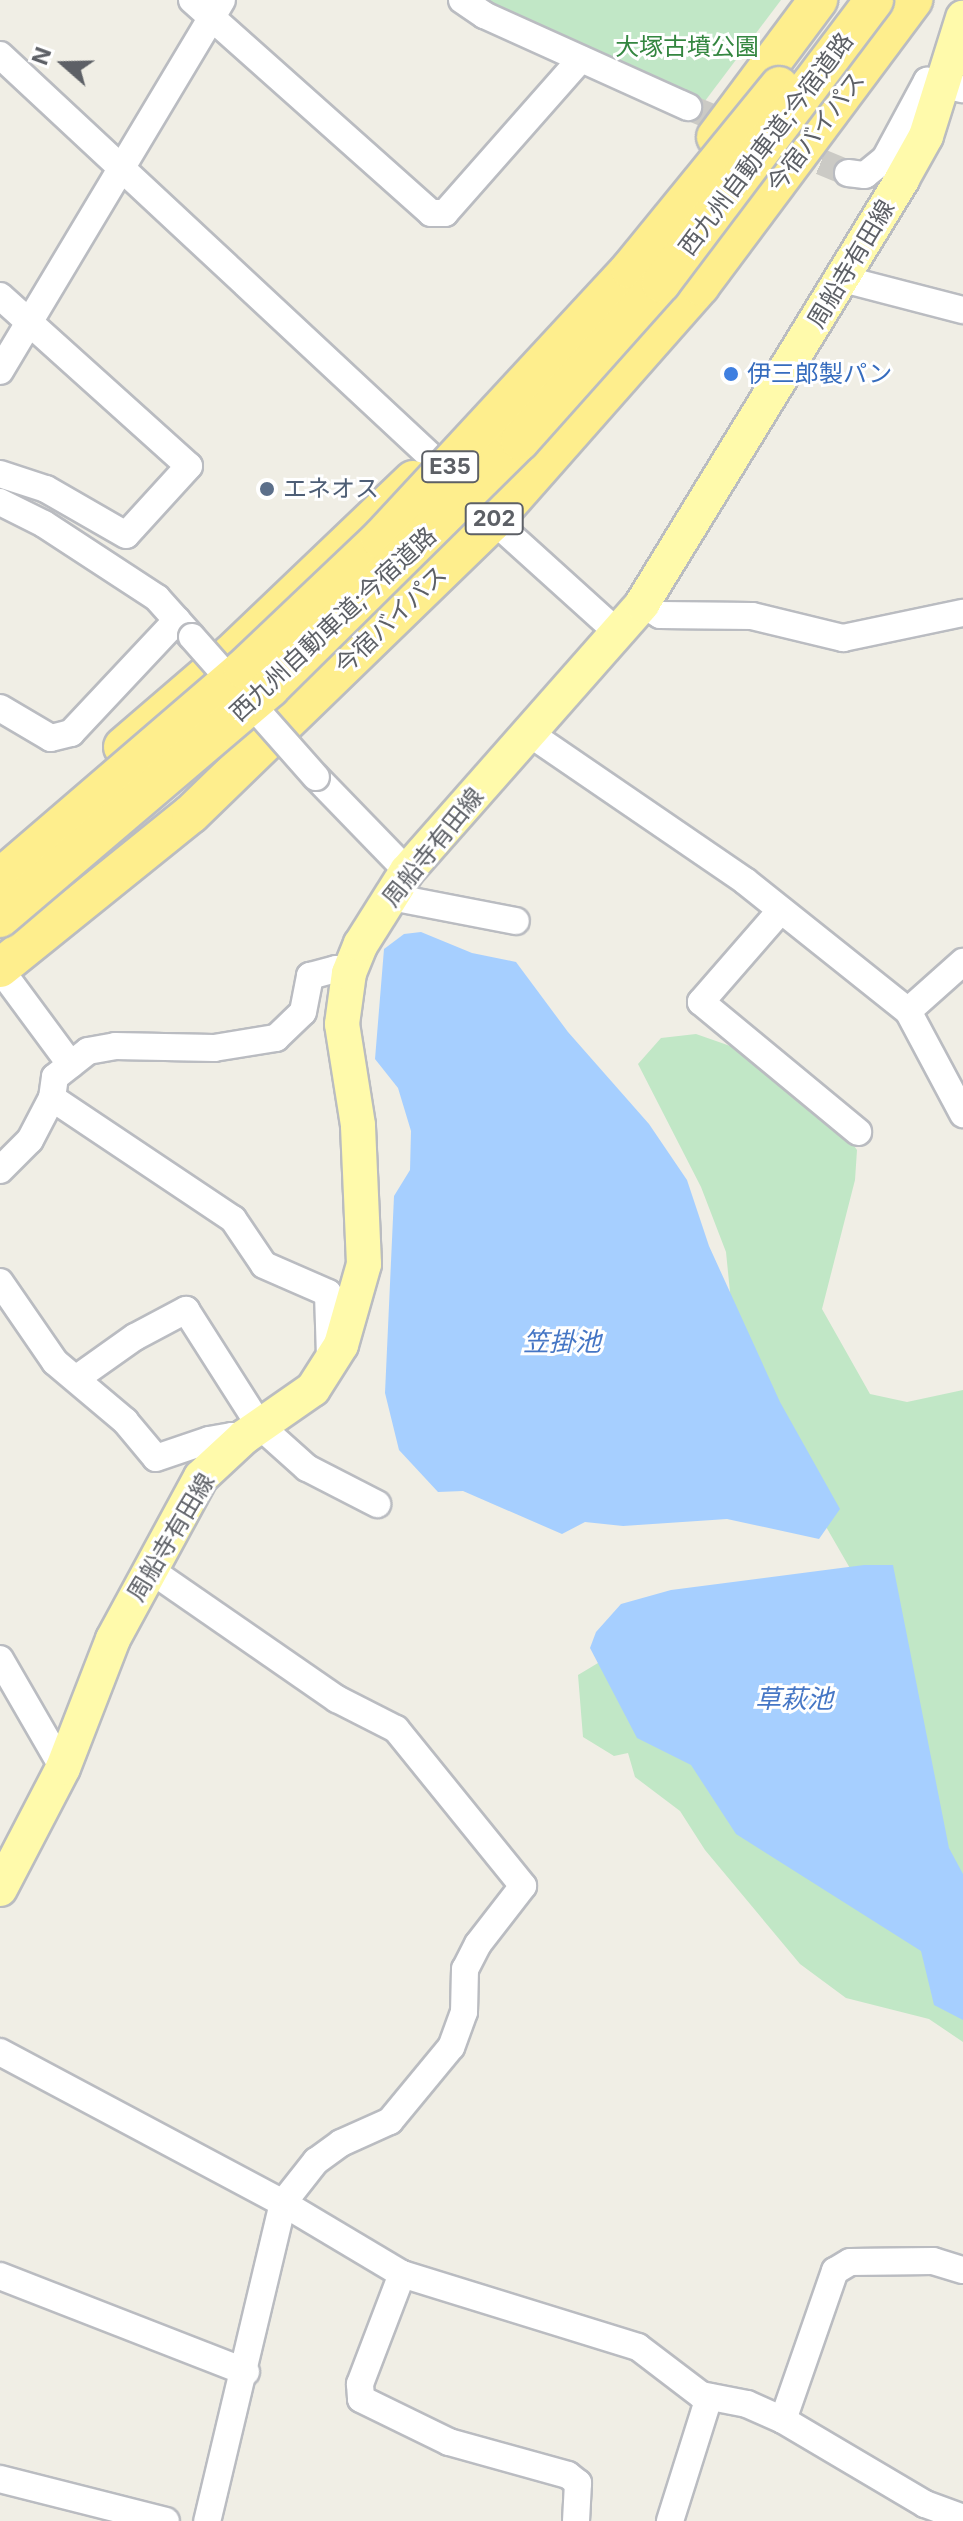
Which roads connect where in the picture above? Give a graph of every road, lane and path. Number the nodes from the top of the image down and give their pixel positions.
1 (192, 0) edge
2 (462, 0) edge
3 (818, 0) edge
4 (842, 0) edge
5 (874, 0) edge
6 (913, 0) edge
7 (217, 9) edge
8 (963, 18) edge
9 (0, 55) edge
10 (581, 59) junction
11 (954, 86) edge
12 (688, 107) tunnel mouth
13 (121, 167) junction
14 (848, 173) tunnel mouth
15 (843, 279) junction
16 (0, 296) edge
17 (963, 310) edge
18 (28, 321) junction
19 (0, 371) edge
20 (436, 458) junction
21 (0, 474) edge
22 (0, 502) edge
23 (492, 522) junction
24 (642, 604) junction
25 (963, 613) edge
26 (184, 628) junction
27 (616, 631) junction
28 (0, 708) edge
29 (529, 733) junction
30 (0, 854) edge
31 (0, 878) edge
32 (399, 884) junction
33 (781, 910) junction
34 (0, 918) edge
35 (516, 921) dead end
36 (963, 962) edge
37 (0, 968) edge
38 (349, 973) junction
39 (908, 1011) junction
40 (71, 1065) junction
41 (956, 1076) edge
42 (52, 1098) junction
43 (963, 1114) edge
44 (858, 1132) dead end
45 (0, 1170) edge
46 (0, 1282) edge
47 (331, 1362) junction
48 (77, 1378) junction
49 (249, 1434) junction
50 (377, 1504) dead end
51 (149, 1569) junction
52 (0, 1659) edge
53 (63, 1768) junction
54 (0, 1889) edge
55 (0, 2052) edge
56 (283, 2203) junction
57 (963, 2270) edge
58 (402, 2274) junction
59 (0, 2276) edge
60 (246, 2372) junction
61 (709, 2397) junction
62 (783, 2420) junction
63 (0, 2479) edge
64 (922, 2513) edge
65 (963, 2518) edge
66 (166, 2521) edge
67 (207, 2521) edge
68 (576, 2521) edge
69 (670, 2521) edge

1 - 7 street
2 - 10 street
3 - 20 highway
4 - 31 highway, 西九州自動車道;今宿道路 / E35, bridge
5 - 34 highway, 西九州自動車道;今宿道路 / E35, bridge
6 - 23 highway, 今宿バイパス / 202
7 - 10 street
7 - 13 street
8 - 11 main road, 周船寺有田線
9 - 13 street
10 - 12 street
11 - 14 street
11 - 15 main road, 周船寺有田線
13 - 18 street
13 - 20 street
15 - 17 street
15 - 24 main road, 周船寺有田線
16 - 18 street
18 - 19 street
18 - 21 street
20 - 23 street
20 - 30 highway
22 - 26 street
23 - 27 street
23 - 37 highway, 今宿バイパス / 202
24 - 25 street
24 - 27 main road, 周船寺有田線
26 - 28 street
26 - 32 street, bridge
27 - 29 main road, 周船寺有田線
29 - 32 main road, 周船寺有田線
29 - 33 street
32 - 35 street
32 - 38 main road, 周船寺有田線
33 - 39 street
33 - 44 street
36 - 39 street
37 - 40 street
38 - 40 street
38 - 47 main road, 周船寺有田線
39 - 41 street
40 - 42 street
41 - 43 street
42 - 45 street
42 - 47 street
46 - 48 street
47 - 49 main road, 周船寺有田線
48 - 49 street
48 - 49 street
49 - 50 street
49 - 51 main road, 周船寺有田線
51 - 53 main road, 周船寺有田線
51 - 56 street
52 - 53 street
53 - 54 main road, 周船寺有田線
55 - 56 street
56 - 58 street
56 - 60 street
57 - 62 street
58 - 61 street
58 - 68 street
59 - 60 street
60 - 67 street
61 - 62 street
61 - 69 street
62 - 64 street
63 - 66 street
64 - 65 street

